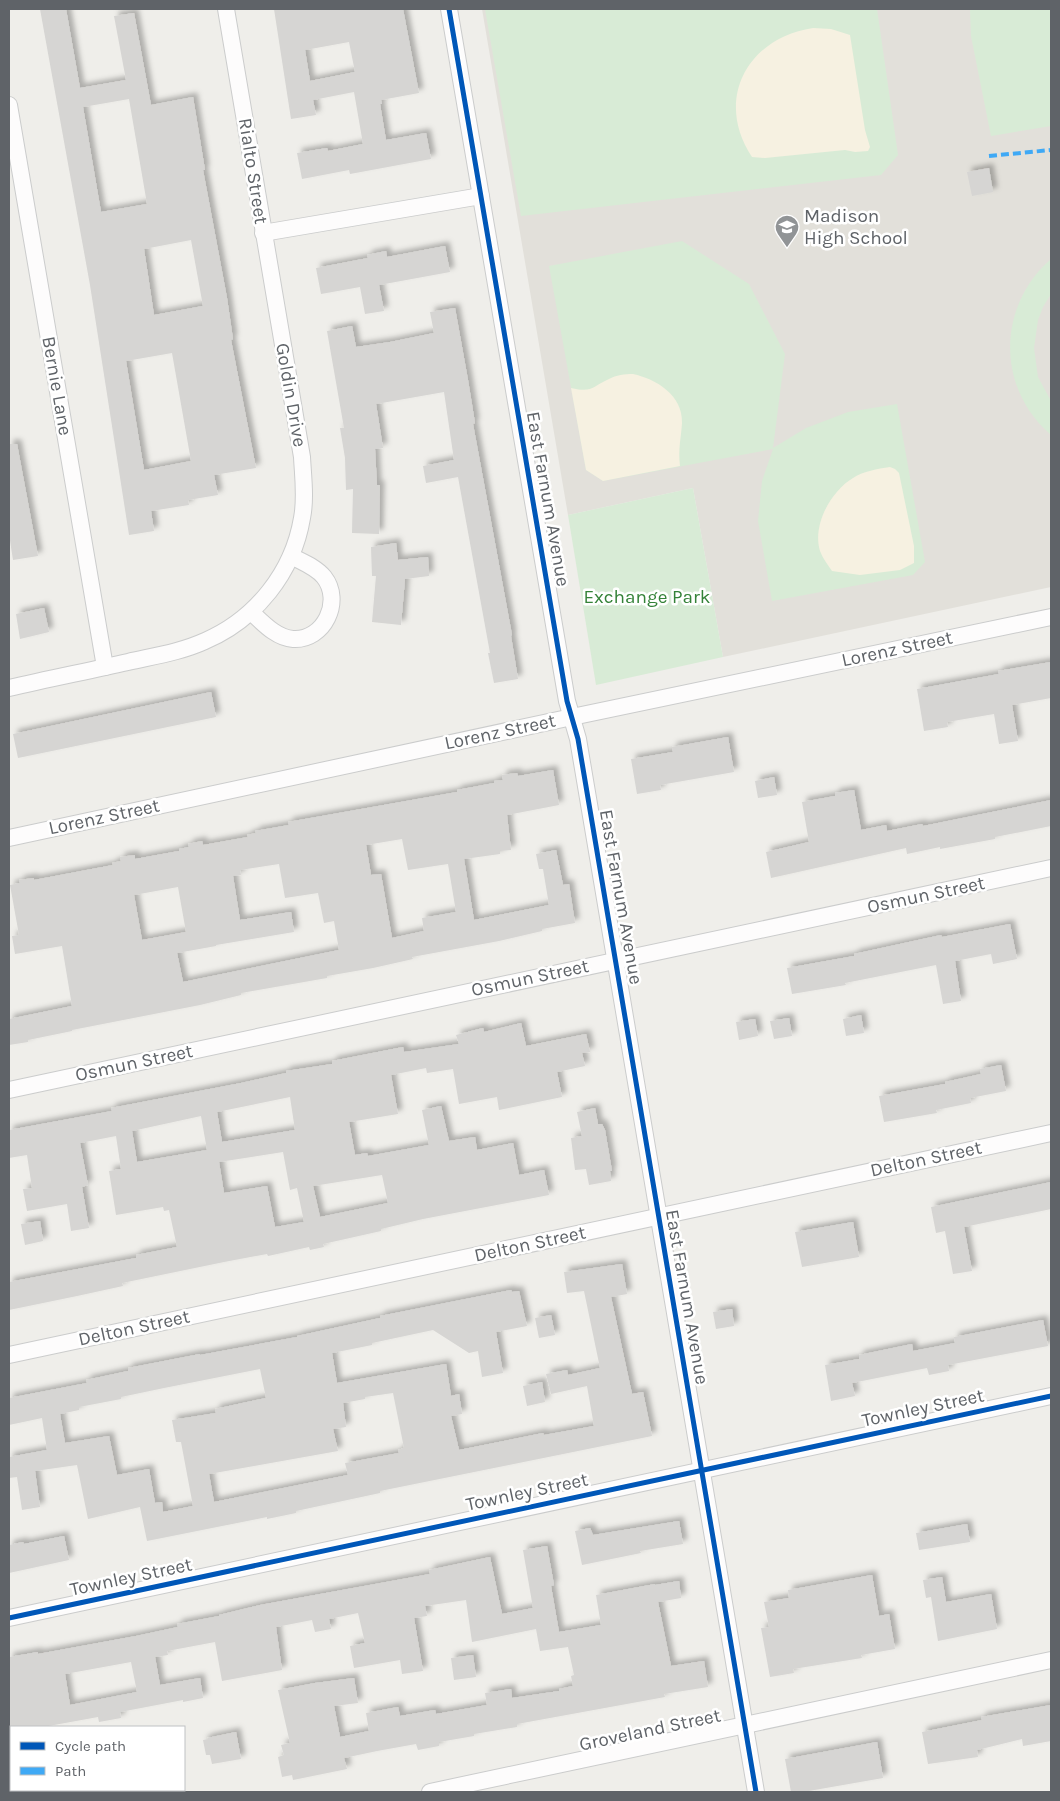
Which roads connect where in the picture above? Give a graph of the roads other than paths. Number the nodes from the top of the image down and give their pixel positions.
1 (226, 9) edge
2 (450, 9) edge
3 (9, 105) edge
4 (481, 196) junction
5 (263, 233) junction
6 (291, 556) junction
7 (251, 612) junction
8 (1051, 617) edge
9 (105, 667) junction
10 (9, 688) edge
11 (572, 717) junction
12 (9, 838) edge
13 (1051, 868) edge
14 (616, 960) junction
15 (9, 1090) edge
16 (1051, 1133) edge
17 (659, 1216) junction
18 (9, 1355) edge
19 (1051, 1396) edge
20 (702, 1470) junction
21 (9, 1618) edge
22 (1051, 1660) edge
23 (745, 1726) junction
24 (430, 1792) edge
25 (756, 1792) edge

1 - 5 street, Rialto Street
2 - 4 street, East Farnum Avenue
3 - 9 street, Bernie Lane
4 - 5 street, Rialto Street
4 - 11 street, East Farnum Avenue
5 - 6 street, Goldin Drive
6 - 7 street, Goldin Drive
6 - 7 street
7 - 9 street, Goldin Drive
8 - 11 street, Lorenz Street
9 - 10 street, Goldin Drive
11 - 12 street, Lorenz Street
11 - 14 street, East Farnum Avenue
13 - 14 street, Osmun Street
14 - 15 street, Osmun Street
14 - 17 street, East Farnum Avenue
16 - 17 street, Delton Street
17 - 18 street, Delton Street
17 - 20 street, East Farnum Avenue
19 - 20 street, Townley Street
20 - 21 street, Townley Street
20 - 23 street, East Farnum Avenue
22 - 23 street, Groveland Street
23 - 24 street, Groveland Street
23 - 25 street, East Farnum Avenue

